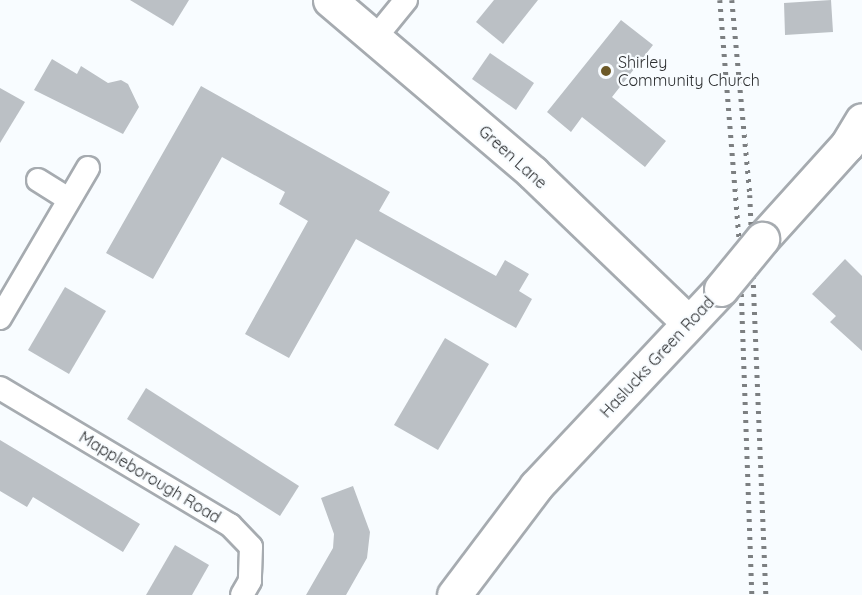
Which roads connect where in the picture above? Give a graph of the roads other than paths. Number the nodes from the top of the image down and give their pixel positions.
1 (330, 0) edge
2 (406, 0) edge
3 (375, 38) junction
4 (862, 120) edge
5 (88, 168) dead end
6 (38, 180) dead end
7 (69, 199) junction
8 (0, 318) edge
9 (689, 323) junction
10 (0, 387) edge
11 (242, 595) edge
12 (454, 595) edge

1 - 3 street, Green Lane
2 - 3 street
3 - 9 street, Green Lane
4 - 9 street, Haslucks Green Road, bridge
5 - 7 street
6 - 7 street
7 - 8 street
9 - 12 street, Haslucks Green Road
10 - 11 street, Mappleborough Road

